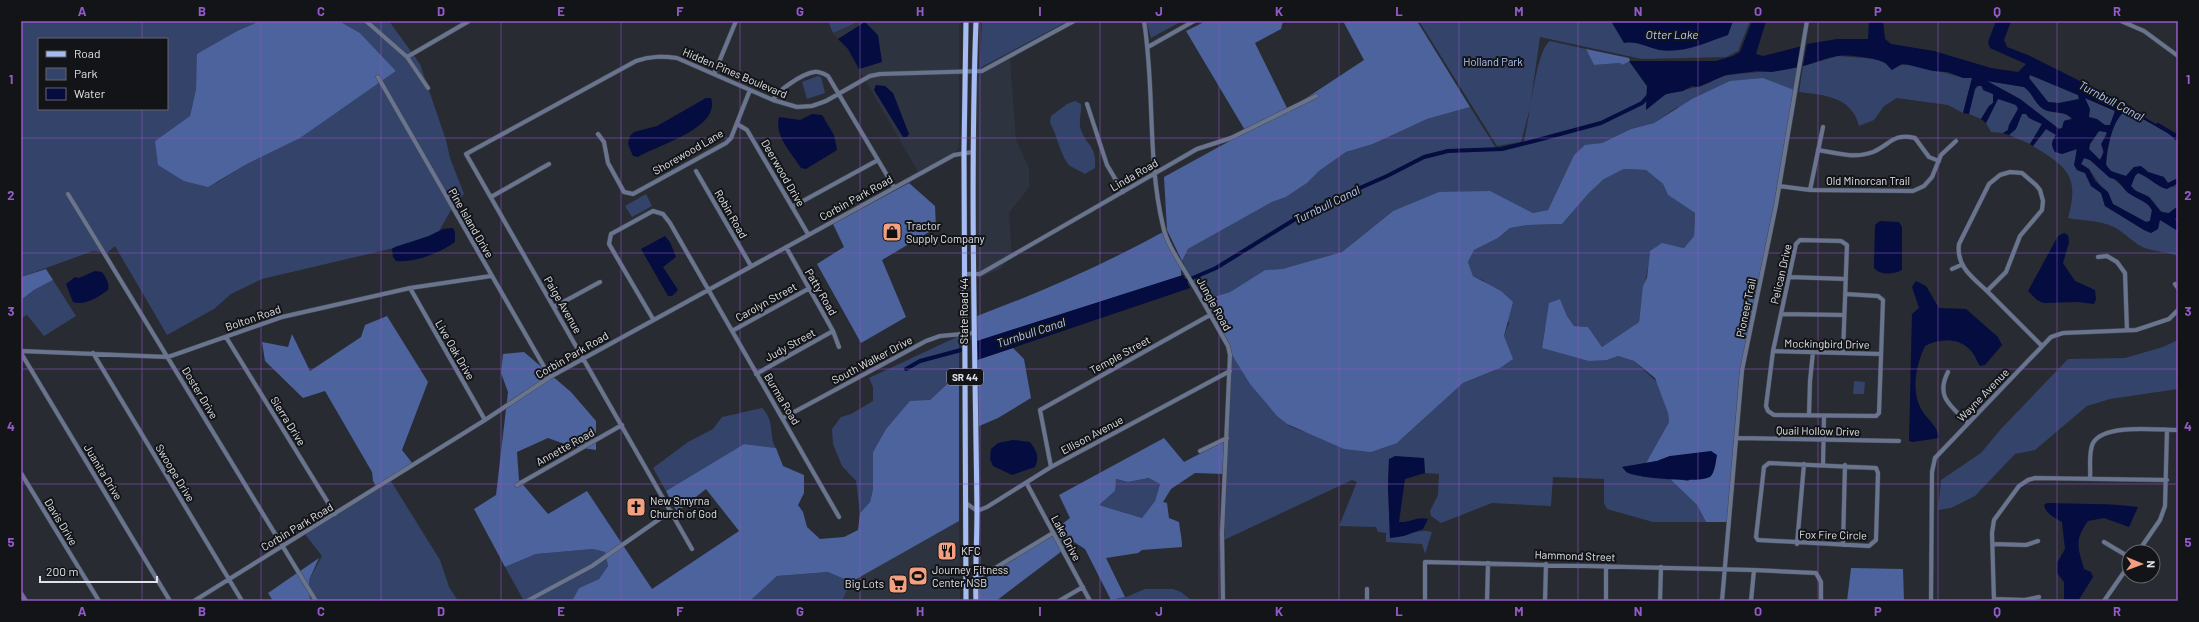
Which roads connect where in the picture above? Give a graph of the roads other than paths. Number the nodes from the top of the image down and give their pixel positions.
1 (366, 21) edge
2 (469, 21) edge
3 (736, 21) edge
4 (966, 21) edge
5 (976, 21) edge
6 (1074, 21) edge
7 (1144, 21) edge
8 (1194, 21) edge
9 (1808, 21) edge
10 (2121, 21) edge
11 (1148, 47) junction
12 (2178, 56) edge
13 (407, 57) junction
14 (965, 73) junction
15 (974, 73) junction
16 (714, 74) junction
17 (378, 77) dead end
18 (428, 88) dead end
19 (750, 90) junction
20 (839, 93) junction
21 (1316, 96) dead end
22 (773, 100) junction
23 (1087, 104) dead end
24 (737, 124) junction
25 (1822, 127) dead end
26 (598, 134) dead end
27 (1956, 140) dead end
28 (1818, 150) junction
29 (964, 152) junction
30 (973, 152) junction
31 (466, 154) joint
32 (878, 160) junction
33 (1939, 161) junction
34 (549, 164) dead end
35 (696, 171) dead end
36 (1155, 174) junction
37 (1779, 186) junction
38 (894, 187) junction
39 (1810, 190) junction
40 (1123, 192) junction
41 (68, 194) dead end
42 (491, 197) junction
43 (792, 207) junction
44 (808, 234) junction
45 (786, 247) junction
46 (2098, 257) dead end
47 (1961, 265) junction
48 (751, 266) junction
49 (1952, 269) dead end
50 (964, 274) junction
51 (974, 275) junction
52 (491, 276) junction
53 (1789, 277) junction
54 (1846, 279) junction
55 (600, 282) dead end
56 (410, 288) junction
57 (708, 289) junction
58 (808, 289) junction
59 (1986, 291) junction
60 (1845, 294) junction
61 (554, 306) junction
62 (2178, 310) edge
63 (1781, 314) junction
64 (1210, 315) junction
65 (1844, 315) junction
66 (653, 319) junction
67 (2127, 330) junction
68 (732, 331) junction
69 (833, 331) junction
70 (974, 333) junction
71 (964, 335) junction
72 (226, 337) junction
73 (2042, 346) junction
74 (839, 347) dead end
75 (1773, 351) junction
76 (21, 352) edge
77 (1813, 352) junction
78 (93, 353) junction
79 (1843, 353) junction
80 (1881, 354) junction
81 (168, 358) junction
82 (583, 358) junction
83 (1230, 371) junction
84 (1948, 372) dead end
85 (756, 374) junction
86 (550, 377) junction
87 (1809, 415) junction
88 (1824, 416) junction
89 (783, 418) junction
90 (485, 420) junction
91 (1968, 423) junction
92 (622, 425) junction
93 (2168, 430) junction
94 (2178, 430) edge
95 (1226, 438) junction
96 (1737, 438) junction
97 (1824, 440) junction
98 (1899, 441) dead end
99 (975, 450) junction
100 (965, 451) junction
101 (1200, 451) dead end
102 (1804, 464) junction
103 (1823, 465) junction
104 (1845, 465) junction
105 (1052, 467) junction
106 (21, 473) edge
107 (2090, 479) junction
108 (2167, 480) junction
109 (517, 484) dead end
110 (1027, 484) junction
111 (966, 502) junction
112 (671, 511) junction
113 (977, 511) junction
114 (335, 514) junction
115 (839, 517) dead end
116 (1054, 533) junction
117 (2038, 541) dead end
118 (2104, 542) dead end
119 (1798, 544) junction
120 (1993, 544) junction
121 (2144, 544) edge
122 (1843, 545) junction
123 (282, 547) junction
124 (692, 549) dead end
125 (2121, 552) edge
126 (1488, 563) junction
127 (1546, 564) junction
128 (1606, 566) junction
129 (1661, 567) junction
130 (1725, 569) junction
131 (1754, 570) junction
132 (976, 577) junction
133 (2121, 577) edge
134 (228, 578) junction
135 (1083, 587) junction
136 (1367, 589) dead end
137 (21, 593) edge
138 (2039, 597) dead end
139 (1994, 600) edge
140 (26, 601) edge
141 (99, 601) edge
142 (170, 601) edge
143 (194, 601) edge
144 (242, 601) edge
145 (316, 601) edge
146 (527, 601) edge
147 (966, 601) edge
148 (976, 601) edge
149 (1059, 601) edge
150 (1090, 601) edge
151 (1223, 601) edge
152 (1367, 601) edge
153 (1425, 601) edge
154 (1487, 601) edge
155 (1545, 601) edge
156 (1606, 601) edge
157 (1660, 601) edge
158 (1722, 601) edge
159 (1751, 601) edge
160 (1821, 601) edge
161 (1931, 601) edge
162 (2104, 601) edge

1 - 13 street
2 - 13 street
3 - 16 street
4 - 14 main road, State Road 44 / SR 44
5 - 15 main road, State Road 44 / SR 44
6 - 15 street
7 - 11 street, Jungle Road
8 - 11 street
9 - 37 street, Pioneer Trail
10 - 12 street
11 - 36 street, Jungle Road
13 - 18 street
14 - 15 street
14 - 20 street, Hidden Pines Boulevard
14 - 29 main road, State Road 44 / SR 44
15 - 30 main road, State Road 44 / SR 44
16 - 19 street, Hidden Pines Boulevard
16 - 31 street, Hidden Pines Boulevard
17 - 52 street, Pine Island Drive
19 - 22 street, Hidden Pines Boulevard
19 - 24 street, Shorewood Lane
20 - 22 street, Hidden Pines Boulevard
20 - 22 street
20 - 32 street
21 - 36 street, Linda Road
23 - 40 street
24 - 26 street, Shorewood Lane
24 - 43 street, Deerwood Drive
25 - 28 street
27 - 33 street, Old Minorcan Trail
28 - 33 street
28 - 39 street
29 - 30 street, Corbin Park Road
29 - 38 street, Corbin Park Road
29 - 50 main road, State Road 44 / SR 44
30 - 51 main road, State Road 44 / SR 44
31 - 42 street, Paige Avenue
32 - 38 street
32 - 43 street
33 - 39 street, Old Minorcan Trail
34 - 42 street
35 - 48 street, Robin Road
36 - 40 street, Linda Road
36 - 64 street, Jungle Road
37 - 39 street, Old Minorcan Trail
37 - 96 street, Pioneer Trail
38 - 44 street, Corbin Park Road
40 - 51 street, Linda Road
41 - 81 street, Doster Drive
42 - 61 street, Paige Avenue
43 - 44 street, Deerwood Drive
44 - 45 street, Corbin Park Road
45 - 48 street, Corbin Park Road
45 - 58 street, Patty Road
46 - 67 street
47 - 49 street
47 - 59 street
47 - 59 street
48 - 57 street, Corbin Park Road
50 - 51 street, Linda Road
50 - 71 main road, State Road 44 / SR 44
51 - 70 main road, State Road 44 / SR 44
52 - 56 street, Bolton Road
52 - 86 street, Pine Island Drive
53 - 54 street
53 - 54 street, Pelican Drive
53 - 63 street, Pelican Drive
54 - 60 street, Pelican Drive
55 - 61 street
56 - 72 street, Bolton Road
56 - 90 street, Live Oak Drive
57 - 66 street, Corbin Park Road
57 - 66 street, Burma Road
57 - 68 street, Burma Road
58 - 68 street, Carolyn Street
58 - 69 street, Patty Road
59 - 73 street
60 - 65 street, Pelican Drive
60 - 80 street
61 - 82 street, Paige Avenue
62 - 67 street, Wayne Avenue
63 - 65 street
63 - 75 street, Pelican Drive
64 - 83 street, Jungle Road
64 - 105 street, Temple Street
65 - 79 street, Pelican Drive
66 - 82 street, Corbin Park Road
67 - 73 street, Wayne Avenue
68 - 85 street, Burma Road
69 - 74 street, Patty Road
69 - 85 street, Judy Street
70 - 71 street, South Walker Drive
70 - 99 main road, State Road 44 / SR 44
71 - 89 street, South Walker Drive
71 - 100 main road, State Road 44 / SR 44
72 - 81 street, Bolton Road
72 - 114 street, Sierra Drive
73 - 91 street, Wayne Avenue
75 - 77 street, Mockingbird Drive
75 - 87 street, Pelican Drive
76 - 78 street, Bolton Road
76 - 142 street, Juanita Drive
77 - 79 street, Mockingbird Drive
77 - 87 street
78 - 81 street, Bolton Road
78 - 134 street, Swoope Drive
79 - 80 street, Mockingbird Drive
80 - 88 street, Pelican Drive
81 - 123 street, Doster Drive
82 - 86 street, Corbin Park Road
82 - 92 street, Paige Avenue
83 - 95 street, Jungle Road
83 - 105 street, Ellison Avenue
84 - 91 street
85 - 89 street, Burma Road
86 - 90 street, Corbin Park Road
87 - 88 street, Pelican Drive
88 - 97 street
89 - 115 street, Burma Road
90 - 114 street, Corbin Park Road
91 - 161 street, Wayne Avenue
92 - 109 street, Annette Road
92 - 112 street, Paige Avenue
93 - 94 street
93 - 107 street
93 - 108 street
95 - 101 street
95 - 151 street, Jungle Road
96 - 97 street, Quail Hollow Drive
96 - 130 street, Pioneer Trail
97 - 98 street, Quail Hollow Drive
97 - 103 street
99 - 100 main road
99 - 113 main road, State Road 44 / SR 44
100 - 111 main road, State Road 44 / SR 44
102 - 103 street, Fox Fire Circle
102 - 119 street
102 - 119 street, Fox Fire Circle
103 - 104 street, Fox Fire Circle
104 - 122 street
104 - 122 street, Fox Fire Circle
105 - 110 street, Ellison Avenue
106 - 141 street, Davis Drive
107 - 108 street
107 - 120 street
108 - 121 street
110 - 113 street, Ellison Avenue
110 - 116 street, Lake Drive
111 - 113 street
111 - 147 main road, State Road 44 / SR 44
112 - 124 street, Paige Avenue
112 - 146 street
113 - 132 main road, State Road 44 / SR 44
114 - 123 street, Corbin Park Road
116 - 132 street
116 - 135 street, Lake Drive
117 - 120 street
118 - 125 street
119 - 122 street, Fox Fire Circle
120 - 139 street
123 - 134 street, Corbin Park Road
123 - 145 street, Doster Drive
126 - 127 street, Hammond Street
126 - 153 street, Hammond Street
126 - 154 street
127 - 128 street, Hammond Street
127 - 155 street
128 - 129 street, Hammond Street
128 - 156 street
129 - 130 street, Hammond Street
129 - 157 street
130 - 131 street, Hammond Street
130 - 158 street, Pioneer Trail
131 - 159 street
131 - 160 street, Hammond Street
132 - 148 main road, State Road 44 / SR 44
133 - 162 street
134 - 143 street, Corbin Park Road
134 - 144 street, Swoope Drive
135 - 149 street
135 - 150 street, Lake Drive
136 - 152 street
137 - 140 street
138 - 139 street

